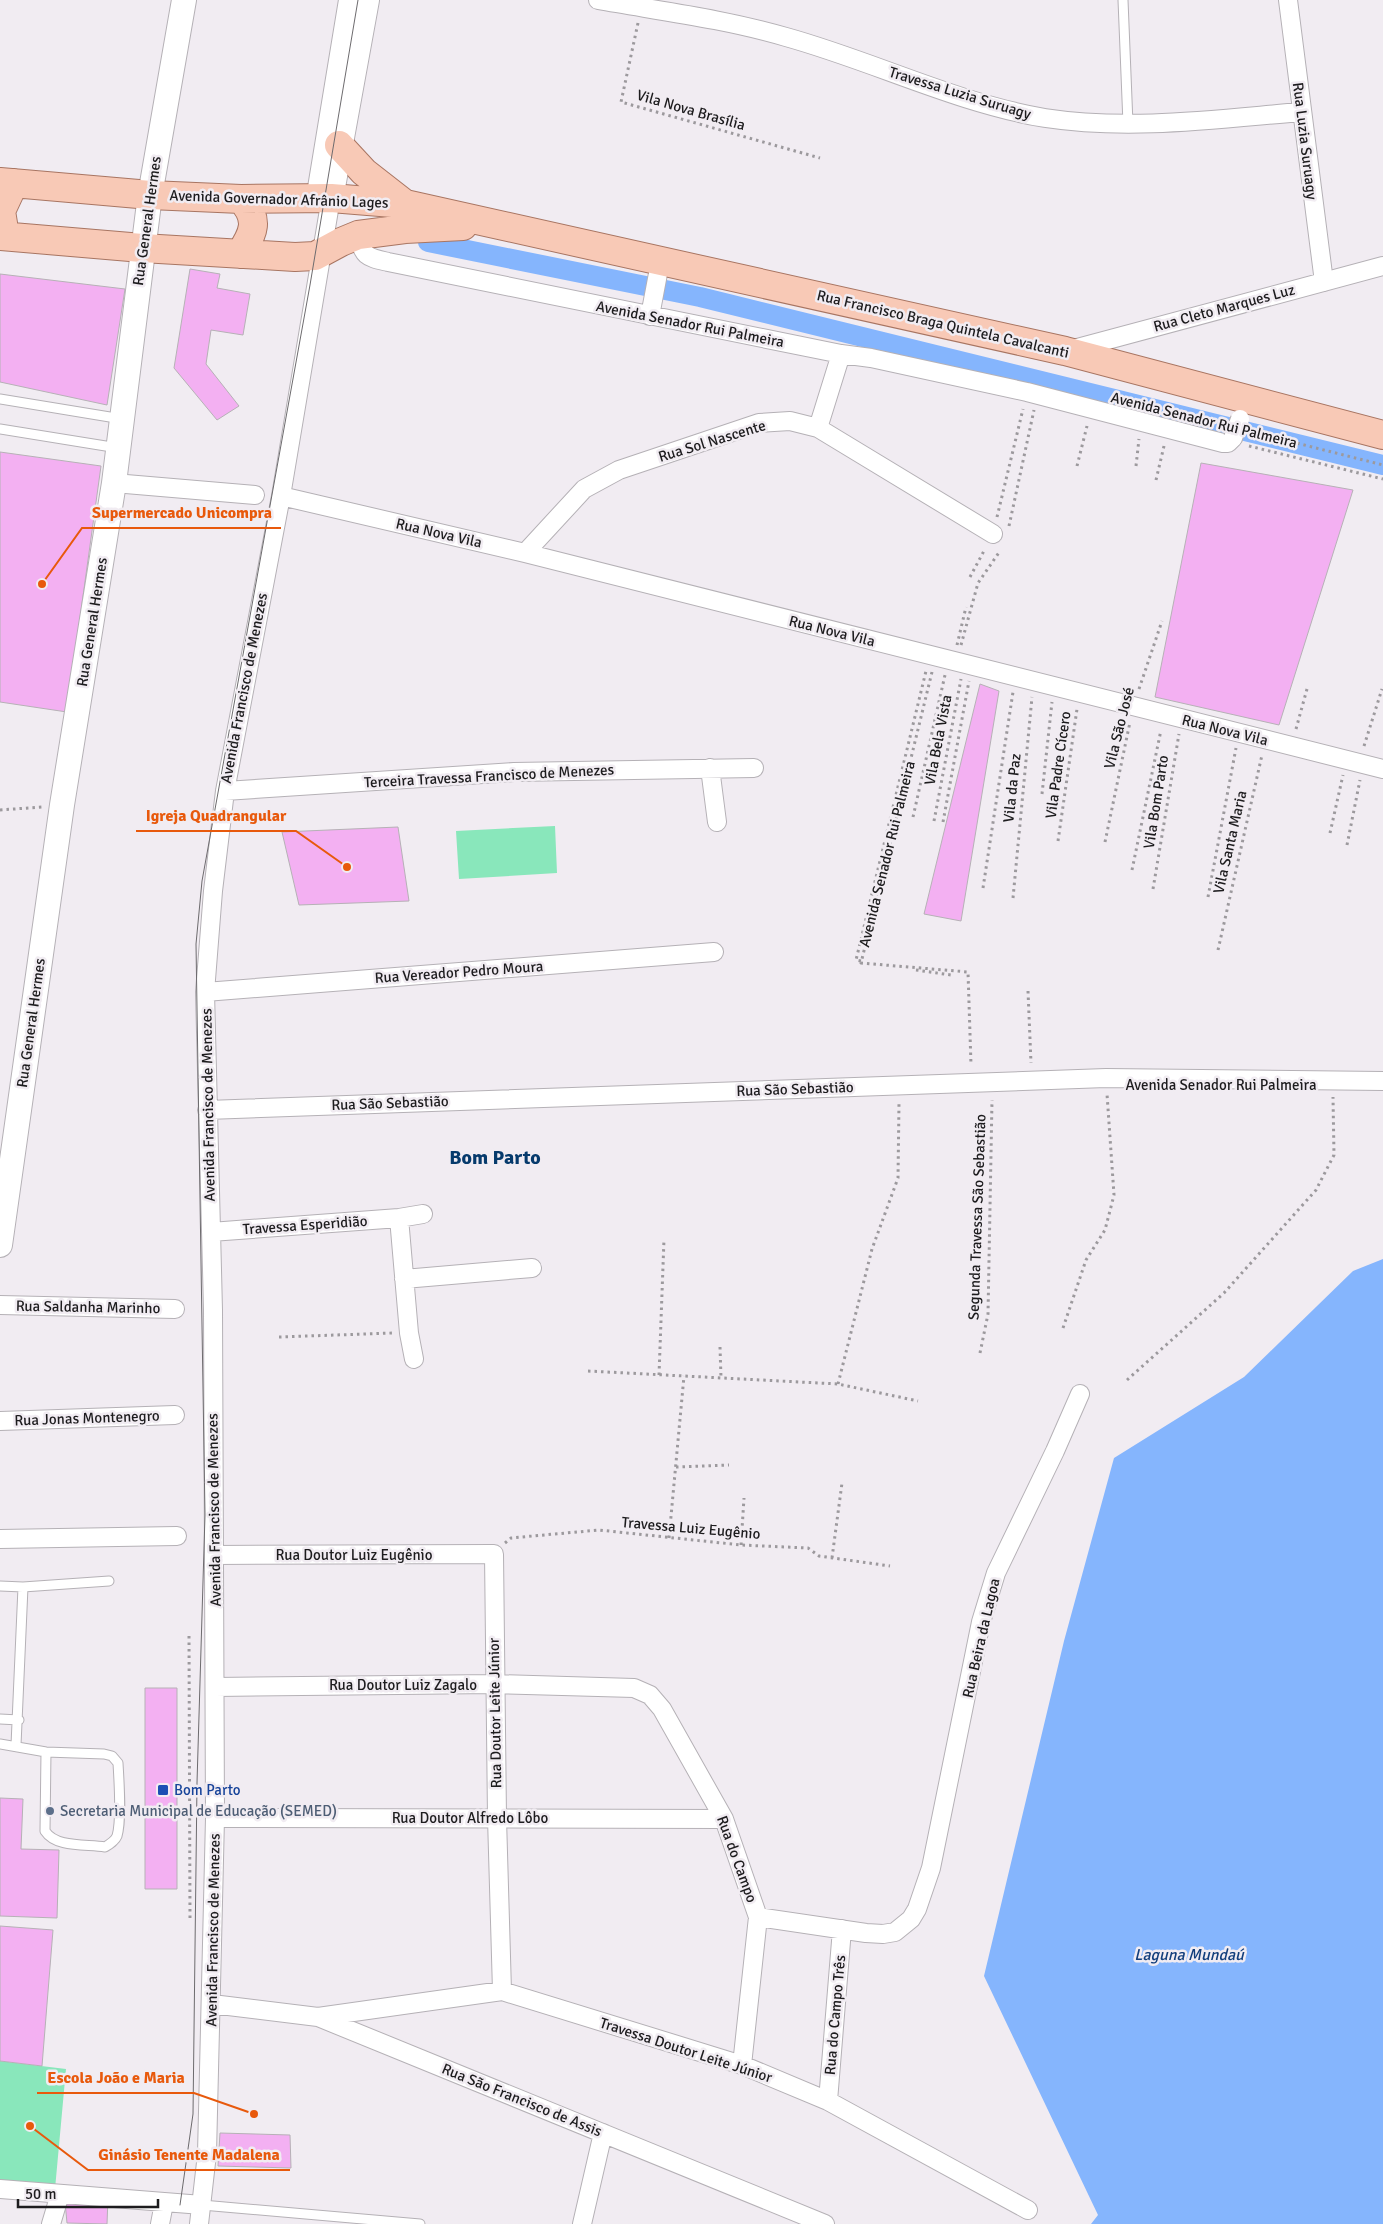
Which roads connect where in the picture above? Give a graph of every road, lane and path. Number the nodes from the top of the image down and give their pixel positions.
1 (184, 0) edge
2 (348, 0) edge
3 (367, 0) edge
4 (598, 0) edge
5 (1123, 0) edge
6 (1288, 0) edge
7 (641, 8) junction
8 (1301, 112) junction
9 (1128, 124) junction
10 (339, 145) junction
11 (820, 158) dead end
12 (7, 182) edge
13 (150, 195) junction
14 (241, 199) junction
15 (323, 199) junction
16 (405, 204) junction
17 (500, 225) junction
18 (358, 235) junction
19 (2, 236) edge
20 (142, 248) junction
21 (240, 254) junction
22 (321, 254) junction
23 (1383, 266) edge
24 (659, 269) junction
25 (1324, 282) junction
26 (652, 308) junction
27 (1065, 351) junction
28 (841, 354) junction
29 (0, 399) edge
30 (1031, 400) junction
31 (1092, 408) junction
32 (1246, 416) junction
33 (122, 418) junction
34 (1141, 421) junction
35 (818, 428) junction
36 (1168, 428) junction
37 (0, 429) edge
38 (1383, 435) edge
39 (1232, 440) junction
40 (119, 448) junction
41 (1383, 465) edge
42 (1077, 466) dead end
43 (1136, 466) dead end
44 (1383, 479) edge
45 (1156, 480) dead end
46 (114, 483) junction
47 (255, 494) dead end
48 (281, 496) junction
49 (1000, 533) junction
50 (1000, 550) dead end
51 (525, 554) junction
52 (970, 577) dead end
53 (966, 607) dead end
54 (1162, 621) dead end
55 (952, 659) junction
56 (1016, 677) junction
57 (1034, 681) junction
58 (1054, 686) junction
59 (1307, 689) dead end
60 (1382, 689) edge
61 (1080, 693) junction
62 (1134, 706) junction
63 (1173, 716) junction
64 (1238, 733) junction
65 (1265, 740) junction
66 (1292, 747) junction
67 (1356, 763) junction
68 (710, 768) junction
69 (754, 768) dead end
70 (1383, 770) edge
71 (225, 791) junction
72 (1042, 794) dead end
73 (62, 805) junction
74 (0, 810) edge
75 (913, 817) dead end
76 (934, 821) dead end
77 (717, 822) dead end
78 (943, 822) dead end
79 (1330, 833) dead end
80 (1058, 841) dead end
81 (1105, 842) dead end
82 (1346, 845) dead end
83 (1132, 870) dead end
84 (983, 888) dead end
85 (1154, 889) dead end
86 (1208, 897) dead end
87 (1012, 898) dead end
88 (1218, 950) dead end
89 (714, 952) dead end
90 (951, 975) dead end
91 (1028, 991) dead end
92 (205, 992) junction
93 (971, 1068) dead end
94 (1106, 1078) junction
95 (1032, 1081) junction
96 (1383, 1081) edge
97 (993, 1082) junction
98 (1333, 1082) junction
99 (899, 1085) junction
100 (207, 1110) junction
101 (423, 1214) dead end
102 (399, 1218) junction
103 (211, 1232) junction
104 (664, 1239) dead end
105 (0, 1245) edge
106 (532, 1268) dead end
107 (404, 1279) junction
108 (0, 1306) edge
109 (175, 1309) dead end
110 (1063, 1328) dead end
111 (408, 1333) junction
112 (279, 1337) dead end
113 (720, 1347) dead end
114 (980, 1353) dead end
115 (414, 1359) dead end
116 (588, 1371) dead end
117 (660, 1375) junction
118 (684, 1376) junction
119 (721, 1378) junction
120 (1127, 1380) dead end
121 (838, 1384) junction
122 (1080, 1394) dead end
123 (918, 1401) dead end
124 (175, 1416) dead end
125 (0, 1421) edge
126 (729, 1465) dead end
127 (676, 1467) junction
128 (842, 1484) dead end
129 (744, 1498) dead end
130 (177, 1536) dead end
131 (669, 1538) junction
132 (0, 1539) edge
133 (741, 1545) junction
134 (494, 1554) junction
135 (214, 1555) junction
136 (832, 1558) junction
137 (890, 1566) dead end
138 (109, 1581) dead end
139 (0, 1586) edge
140 (23, 1587) junction
141 (189, 1636) dead end
142 (495, 1684) junction
143 (215, 1686) junction
144 (650, 1695) joint
145 (0, 1719) edge
146 (19, 1720) junction
147 (0, 1744) edge
148 (16, 1745) junction
149 (46, 1752) junction
150 (215, 1818) junction
151 (496, 1818) junction
152 (724, 1819) junction
153 (931, 1868) joint
154 (758, 1917) junction
155 (190, 1919) dead end
156 (842, 1930) junction
157 (502, 1992) junction
158 (212, 2004) junction
159 (318, 2017) junction
160 (742, 2065) junction
161 (828, 2101) junction
162 (603, 2133) junction
163 (0, 2188) edge
164 (60, 2194) junction
165 (164, 2203) junction
166 (202, 2205) junction
167 (1028, 2210) dead end
168 (51, 2224) edge
169 (160, 2224) edge
170 (199, 2224) edge
171 (420, 2224) edge
172 (582, 2224) edge
173 (825, 2224) edge

1 - 13 street, Rua General Hermes
2 - 15 street
3 - 10 street, Avenida Francisco de Menezes
4 - 7 street, Travessa Luzia Suruagy
5 - 9 lane
6 - 8 street, Rua Luzia Suruagy
7 - 9 street, Travessa Luzia Suruagy
7 - 11 path, Vila Nova Brasília
8 - 9 street, Travessa Luzia Suruagy
8 - 25 street, Rua Luzia Suruagy
10 - 15 street, Avenida Francisco de Menezes
10 - 16 main road
12 - 13 main road, Avenida Governador Afrânio Lages
12 - 19 main road
13 - 14 main road, Avenida Governador Afrânio Lages
13 - 20 street, Rua General Hermes
14 - 15 main road, Avenida Governador Afrânio Lages
14 - 21 main road
15 - 16 main road, Avenida Governador Afrânio Lages
15 - 22 street, Avenida Francisco de Menezes
16 - 17 main road, Avenida Governador Afrânio Lages
17 - 18 main road, Avenida Governador Afrânio Lages
17 - 24 main road, Rua Francisco Braga Quintela Cavalcanti
18 - 22 main road, Avenida Governador Afrânio Lages
18 - 26 street, Avenida Senador Rui Palmeira
19 - 20 main road, Avenida Governador Afrânio Lages
20 - 21 main road, Avenida Governador Afrânio Lages
20 - 33 street, Rua General Hermes
21 - 22 main road, Avenida Governador Afrânio Lages
22 - 48 street, Avenida Francisco de Menezes
23 - 25 street, Rua Cleto Marques Luz
24 - 26 street
24 - 27 main road, Rua Francisco Braga Quintela Cavalcanti
25 - 27 street, Rua Cleto Marques Luz
26 - 28 street, Avenida Senador Rui Palmeira
27 - 32 main road, Rua Francisco Braga Quintela Cavalcanti
28 - 30 street, Avenida Senador Rui Palmeira
28 - 35 street
29 - 33 lane
30 - 31 street, Avenida Senador Rui Palmeira
30 - 49 path
30 - 49 path
31 - 34 street, Avenida Senador Rui Palmeira
31 - 42 path
32 - 38 main road, Rua Francisco Braga Quintela Cavalcanti
32 - 39 street, bridge
32 - 41 path, Avenida Senador Rui Palmeira
33 - 40 street, Rua General Hermes
34 - 36 street, Avenida Senador Rui Palmeira
34 - 43 path
35 - 49 street, Rua Sol Nascente
35 - 51 street, Rua Sol Nascente
36 - 39 street, Avenida Senador Rui Palmeira
36 - 45 path
37 - 40 lane
39 - 44 path, Avenida Senador Rui Palmeira
40 - 46 street, Rua General Hermes
46 - 47 street
46 - 73 street, Rua General Hermes
48 - 51 street, Rua Nova Vila
48 - 71 street, Avenida Francisco de Menezes
49 - 52 path
50 - 55 path, Avenida Senador Rui Palmeira
51 - 55 street, Rua Nova Vila
53 - 55 path
54 - 62 path, Vila São José
55 - 56 street, Rua Nova Vila
55 - 75 path
55 - 76 path, Vila Bela Vista
55 - 78 path, Vila Bela Vista
55 - 90 path
55 - 93 path, Avenida Senador Rui Palmeira
56 - 57 street, Rua Nova Vila
56 - 84 path
57 - 58 street, Rua Nova Vila
57 - 87 path, Vila da Paz
58 - 61 street, Rua Nova Vila
58 - 72 path
59 - 66 path
60 - 67 path
61 - 62 street, Rua Nova Vila
61 - 80 path, Vila Padre Cícero
62 - 63 street, Rua Nova Vila
62 - 81 path, Vila São José
63 - 64 street, Rua Nova Vila
63 - 83 path
63 - 85 path, Vila Bom Parto
64 - 65 street, Rua Nova Vila
64 - 86 path
65 - 66 street, Rua Nova Vila
65 - 88 path, Vila Santa Maria
66 - 67 street, Rua Nova Vila
67 - 70 street, Rua Nova Vila
67 - 79 path
67 - 82 path
68 - 69 street, Terceira Travessa Francisco de Menezes
68 - 71 street, Terceira Travessa Francisco de Menezes
68 - 77 street
71 - 92 street, Avenida Francisco de Menezes
73 - 74 path
73 - 105 street, Rua General Hermes
89 - 92 street, Rua Vereador Pedro Moura
91 - 95 path
92 - 100 street, Avenida Francisco de Menezes
94 - 95 street, Rua São Sebastião
94 - 98 street, Rua São Sebastião
94 - 110 path
95 - 97 street, Rua São Sebastião
96 - 98 street, Rua São Sebastião
97 - 99 street, Rua São Sebastião
97 - 114 path, Segunda Travessa São Sebastião
98 - 120 path
99 - 100 street, Rua São Sebastião
99 - 121 path
100 - 103 street, Avenida Francisco de Menezes
101 - 102 street, Travessa Esperidião
102 - 103 street, Travessa Esperidião
102 - 107 street
103 - 135 street, Avenida Francisco de Menezes
104 - 117 path
106 - 107 street
107 - 111 street
108 - 109 street, Rua Saldanha Marinho
111 - 112 path
111 - 115 street
113 - 119 path
116 - 117 path
117 - 118 path
118 - 119 path
118 - 127 path
119 - 121 path
121 - 123 path
122 - 153 street, Rua Beira da Lagoa
124 - 125 street, Rua Jonas Montenegro
126 - 127 path
127 - 131 path
128 - 136 path
129 - 133 path
130 - 132 street
131 - 133 path, Travessa Luiz Eugênio
131 - 134 path, Travessa Luiz Eugênio
133 - 136 path, Travessa Luiz Eugênio
134 - 135 street, Rua Doutor Luiz Eugênio
134 - 142 street, Rua Doutor Leite Júnior
135 - 143 street, Avenida Francisco de Menezes
136 - 137 path, Travessa Luiz Eugênio
138 - 140 lane
139 - 140 lane
140 - 146 lane
141 - 155 path
142 - 143 street, Rua Doutor Luiz Zagalo
142 - 144 street, Rua Doutor Luiz Zagalo
142 - 151 street, Rua Doutor Leite Júnior
143 - 150 street, Avenida Francisco de Menezes
144 - 152 street, Rua do Campo
145 - 146 lane
146 - 148 lane
147 - 148 lane
148 - 149 lane
149 - 149 lane
150 - 151 street, Rua Doutor Alfredo Lôbo
150 - 158 street, Avenida Francisco de Menezes
151 - 152 street, Rua Doutor Alfredo Lôbo
151 - 157 street, Rua Doutor Leite Júnior
152 - 154 street, Rua do Campo
153 - 156 street, Rua do Campo
154 - 156 street, Rua do Campo
154 - 160 street
156 - 161 street, Rua do Campo Três
157 - 159 street, Travessa Doutor Leite Júnior
157 - 160 street, Travessa Doutor Leite Júnior
158 - 159 street, Rua São Francisco de Assis
158 - 166 street, Avenida Francisco de Menezes
159 - 162 street, Rua São Francisco de Assis
160 - 161 street, Travessa Doutor Leite Júnior
161 - 167 street, Travessa Doutor Leite Júnior
162 - 172 street
162 - 173 street, Rua São Francisco de Assis
163 - 164 street
164 - 165 street
164 - 168 street
165 - 166 street
165 - 169 street
166 - 170 street, Avenida Francisco de Menezes
166 - 171 lane

